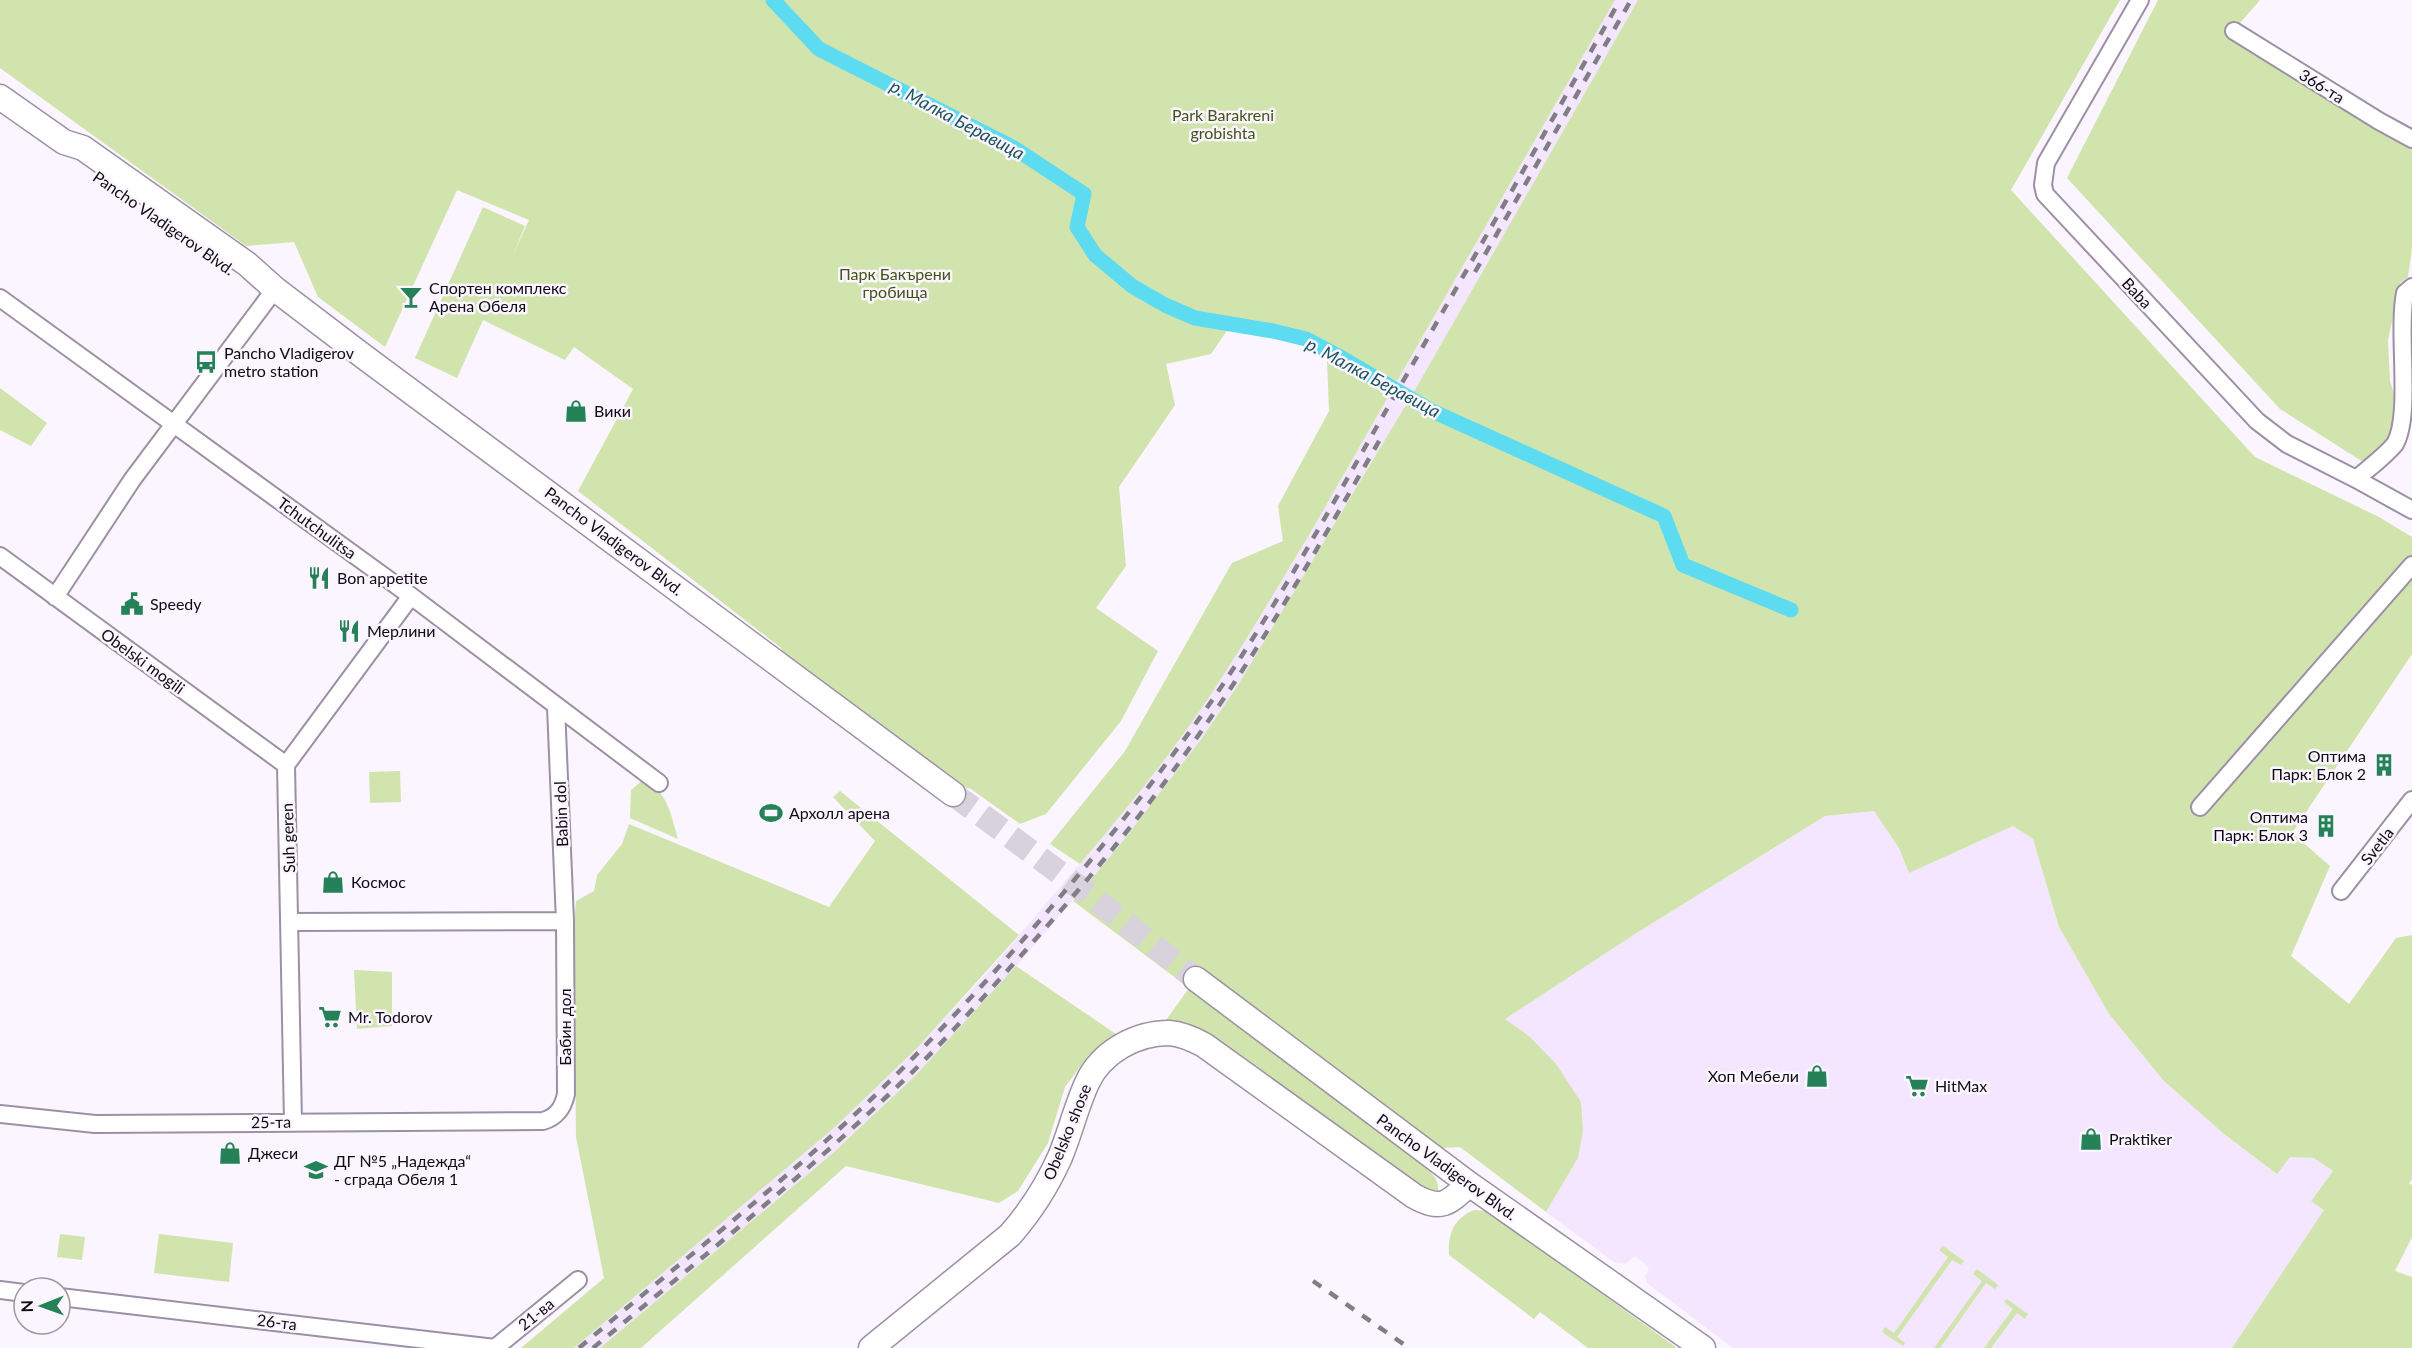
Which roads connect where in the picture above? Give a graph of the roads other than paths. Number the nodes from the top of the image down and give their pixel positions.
1 (2140, 0) edge
2 (2234, 31) dead end
3 (0, 97) edge
4 (2412, 139) edge
5 (275, 289) junction
6 (2408, 290) edge
7 (0, 298) edge
8 (174, 424) junction
9 (2356, 479) junction
10 (2412, 510) edge
11 (0, 556) edge
12 (2412, 565) edge
13 (411, 596) junction
14 (55, 597) junction
15 (556, 707) junction
16 (286, 765) junction
17 (659, 783) dead end
18 (953, 794) tunnel mouth
19 (2411, 805) edge
20 (2200, 807) dead end
21 (2340, 891) dead end
22 (565, 921) junction
23 (290, 922) junction
24 (1196, 979) tunnel mouth
25 (0, 1114) edge
26 (543, 1121) joint
27 (293, 1122) junction
28 (1469, 1184) junction
29 (578, 1280) dead end
30 (72, 1298) edge
31 (495, 1348) edge
32 (871, 1348) edge
33 (1703, 1348) edge

1 - 9 street, Baba
2 - 4 street, 366-та
3 - 5 street, Pancho Vladigerov Blvd.
5 - 8 street
5 - 18 street, Pancho Vladigerov Blvd.
6 - 9 street
7 - 8 street, Tchutchulitsa
8 - 13 street, Tchutchulitsa
8 - 14 street
9 - 10 street, Baba
11 - 14 street, Obelski mogili
12 - 20 street
13 - 15 street, Tchutchulitsa
13 - 16 street
14 - 16 street, Obelski mogili
15 - 17 street, Tchutchulitsa
15 - 22 street, Babin dol
16 - 23 street, Suh geren
19 - 21 street, Svetla
22 - 23 street
22 - 26 street, Бабин дол
23 - 27 street, Suh geren
24 - 28 street, Pancho Vladigerov Blvd.
25 - 27 street, 25-та
26 - 27 street, 25-та
28 - 32 street, Obelsko shose
28 - 33 street, Pancho Vladigerov Blvd.
29 - 31 street, 21-ва
30 - 31 street, 26-та

